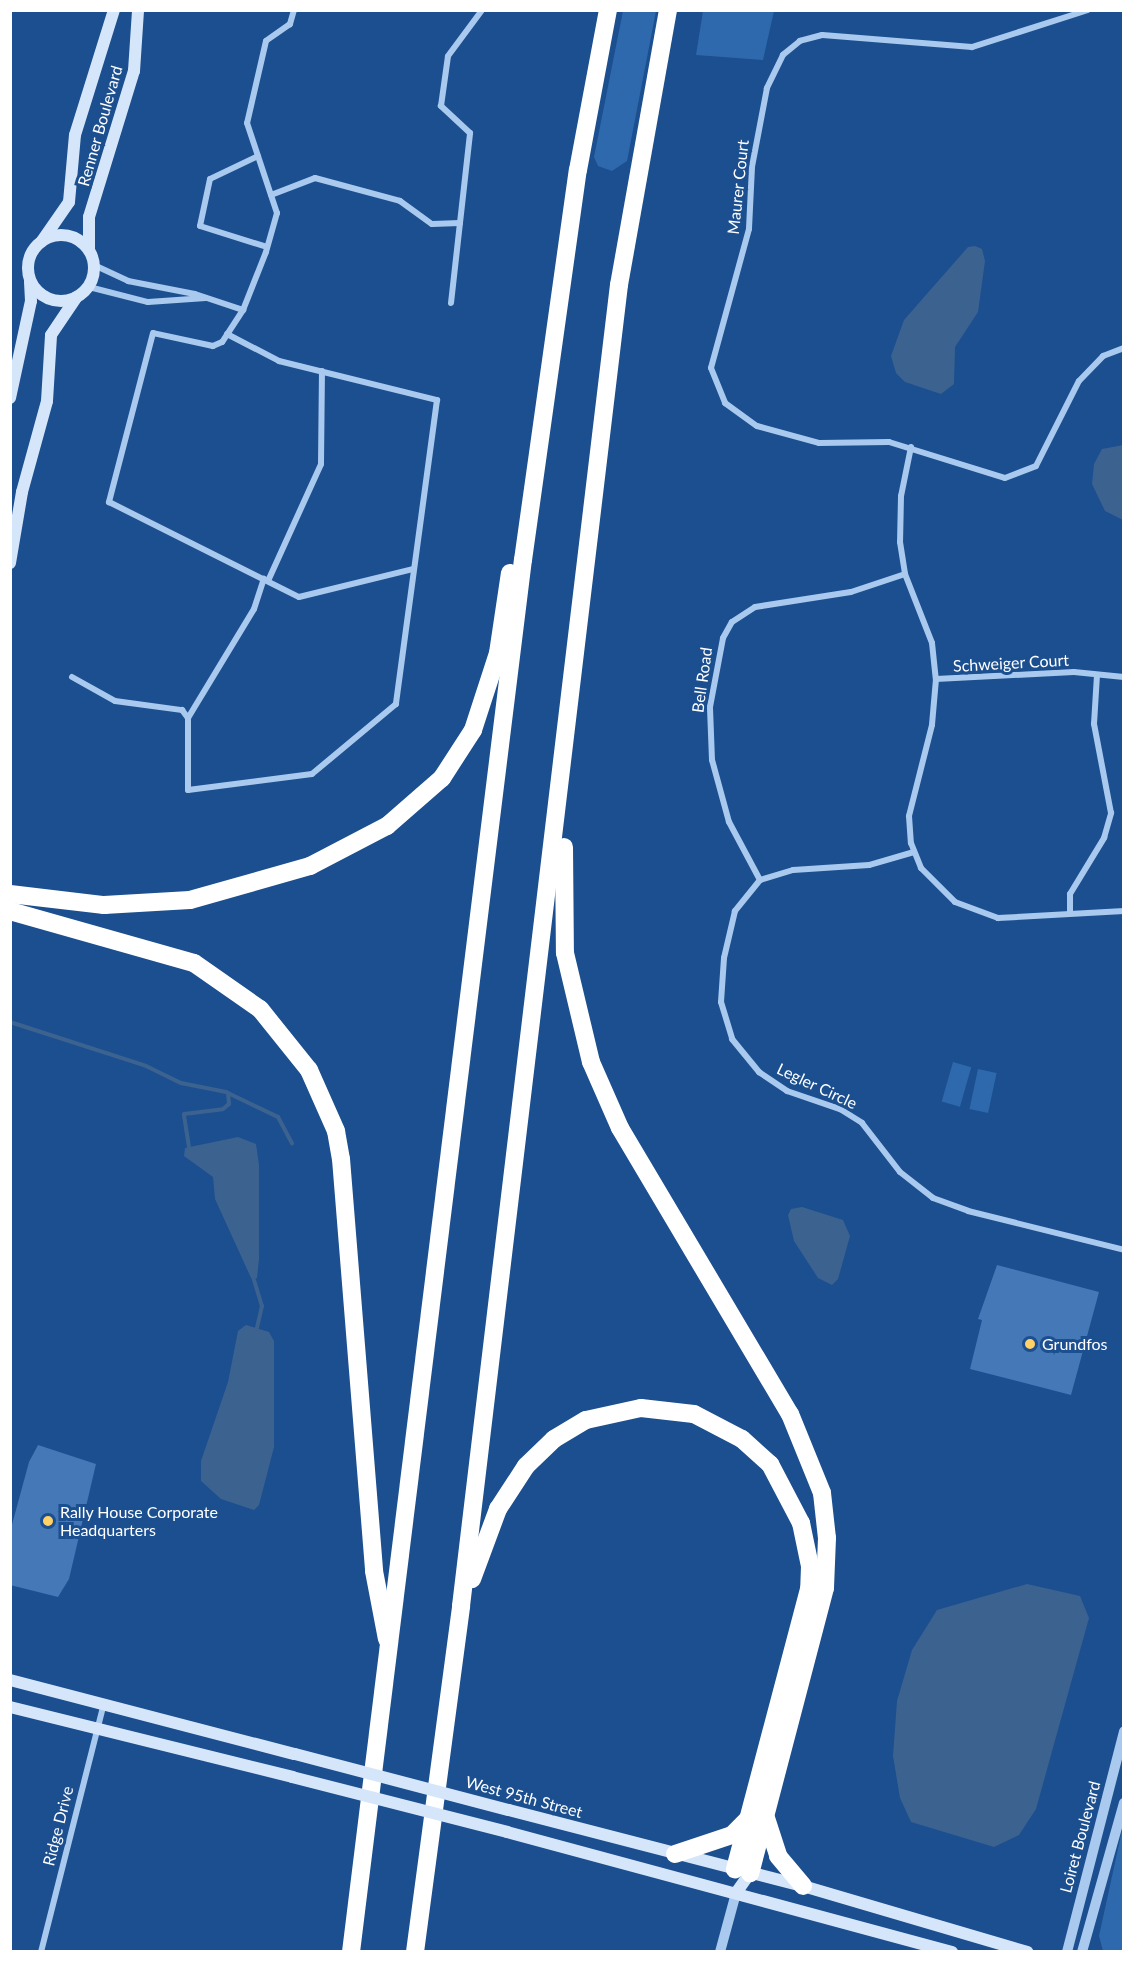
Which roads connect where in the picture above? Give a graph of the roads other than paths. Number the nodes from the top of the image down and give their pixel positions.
1 (114, 10) edge
2 (138, 10) edge
3 (294, 10) edge
4 (482, 10) edge
5 (608, 10) edge
6 (668, 10) edge
7 (1088, 10) edge
8 (258, 156) junction
9 (271, 195) junction
10 (460, 223) junction
11 (42, 241) junction
12 (267, 247) junction
13 (89, 249) junction
14 (94, 265) junction
15 (30, 279) junction
16 (89, 287) junction
17 (76, 298) junction
18 (207, 298) junction
19 (451, 303) dead end
20 (243, 310) junction
21 (227, 334) junction
22 (1124, 348) edge
23 (322, 371) junction
24 (10, 398) edge
25 (911, 447) junction
26 (523, 560) junction
27 (10, 563) edge
28 (413, 569) junction
29 (905, 574) junction
30 (266, 580) junction
31 (1096, 675) junction
32 (72, 677) dead end
33 (1124, 677) edge
34 (936, 679) junction
35 (188, 718) junction
36 (560, 789) junction
37 (914, 852) junction
38 (760, 880) junction
39 (10, 894) edge
40 (10, 911) edge
41 (1124, 911) edge
42 (1070, 913) junction
43 (1124, 1250) edge
44 (461, 1606) junction
45 (390, 1658) junction
46 (10, 1680) edge
47 (10, 1707) edge
48 (103, 1707) junction
49 (97, 1729) junction
50 (1124, 1731) edge
51 (1121, 1747) edge
52 (1124, 1803) edge
53 (756, 1819) junction
54 (675, 1854) junction
55 (742, 1871) junction
56 (803, 1886) junction
57 (736, 1893) junction
58 (42, 1952) edge
59 (351, 1952) edge
60 (415, 1952) edge
61 (720, 1952) edge
62 (952, 1952) edge
63 (1027, 1952) edge
64 (1067, 1952) edge
65 (1082, 1952) edge

1 - 11 main road, Renner Boulevard
2 - 13 main road, Renner Boulevard
3 - 8 street
4 - 10 street
5 - 26 highway
6 - 36 highway
7 - 25 street, Maurer Court
8 - 9 street
8 - 12 street
9 - 10 street
9 - 12 street
10 - 19 street
11 - 13 main road
11 - 15 main road
12 - 20 street
13 - 14 main road
14 - 16 main road
14 - 18 street
15 - 17 main road
15 - 24 main road
16 - 17 main road
16 - 18 street
17 - 27 main road
18 - 20 street
20 - 21 street
21 - 23 street
21 - 30 street
22 - 25 street, Maurer Court
23 - 28 street
23 - 30 street
25 - 29 street
26 - 39 highway
26 - 45 highway
28 - 30 street
28 - 35 street
29 - 34 street
29 - 38 street, Bell Road
30 - 35 street
31 - 33 street, Schweiger Court
31 - 34 street, Schweiger Court
31 - 42 street
32 - 35 street
34 - 37 street
36 - 44 highway
36 - 53 highway
37 - 38 street
37 - 42 street
38 - 43 street, Legler Circle
40 - 45 highway
41 - 42 street
44 - 53 highway
44 - 60 highway
45 - 59 highway
46 - 48 main road, West 95th Street
47 - 49 main road
48 - 49 street, Ridge Drive
48 - 54 main road, West 95th Street, bridge
49 - 57 main road, bridge
49 - 58 street, Ridge Drive
50 - 51 street, Loiret Boulevard
51 - 64 street, Loiret Boulevard
52 - 65 street, Loiret Boulevard
53 - 54 highway
53 - 55 highway
53 - 56 highway
54 - 55 main road, West 95th Street
55 - 56 main road, West 95th Street
55 - 57 main road
56 - 63 main road, West 95th Street
57 - 61 street
57 - 62 main road

